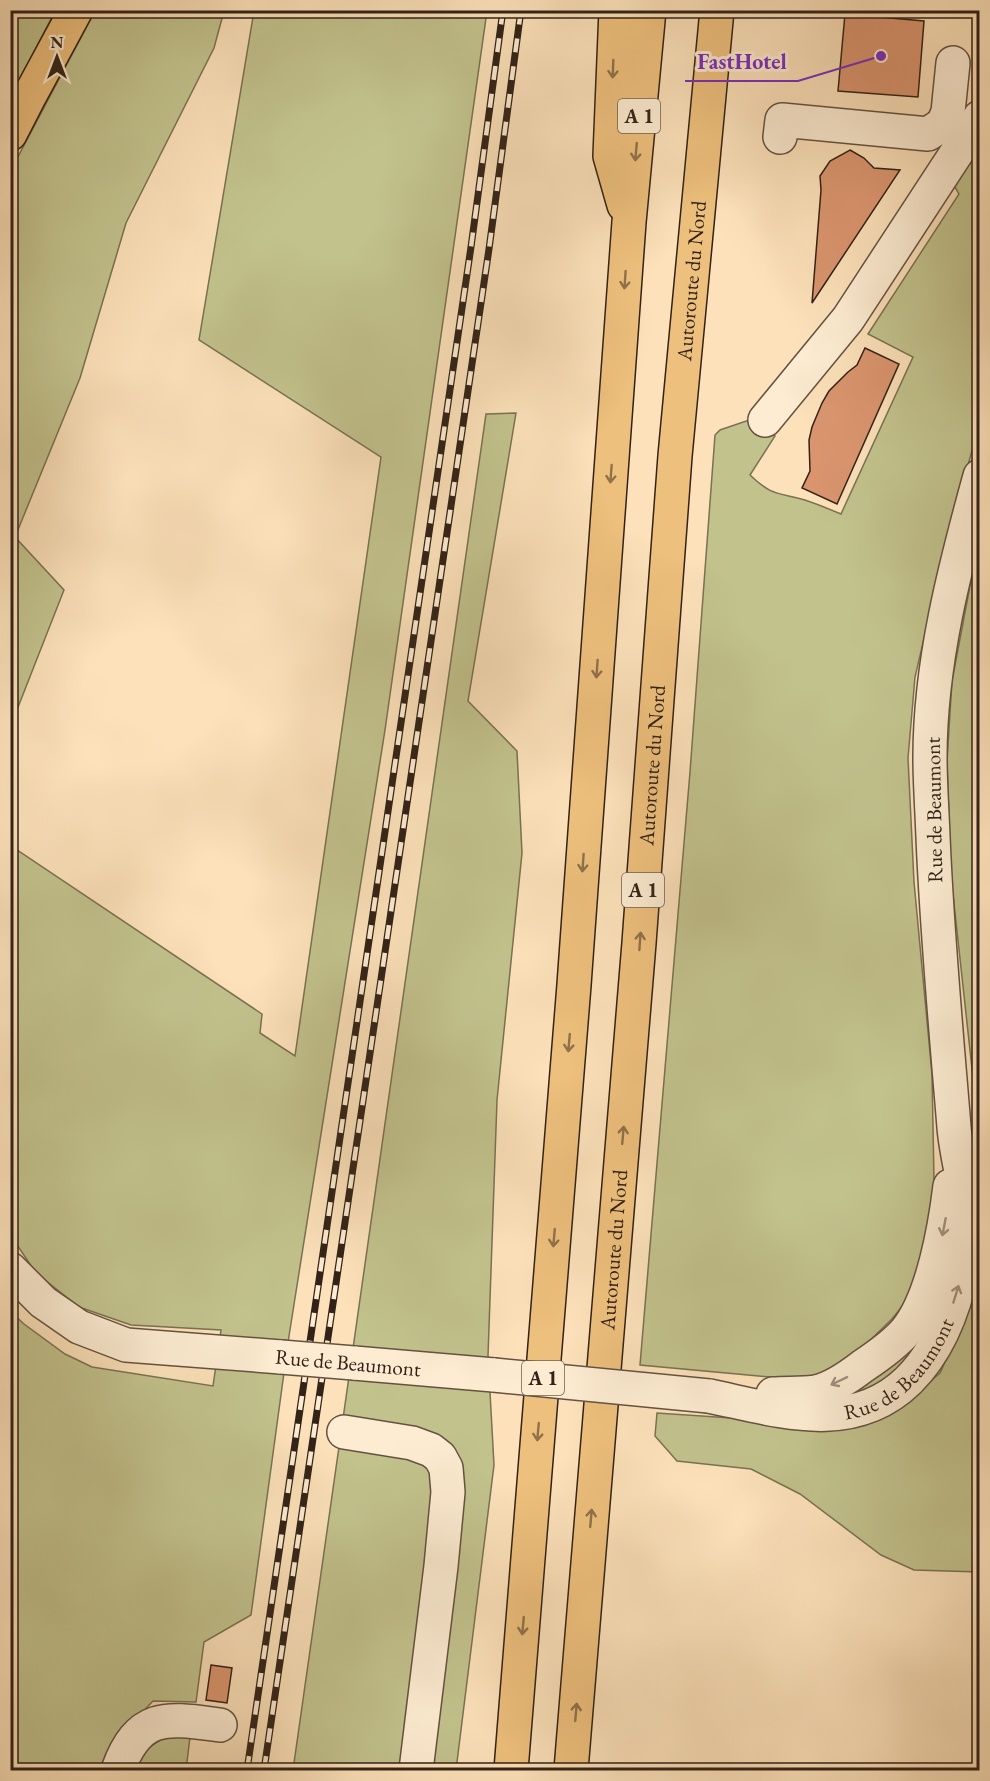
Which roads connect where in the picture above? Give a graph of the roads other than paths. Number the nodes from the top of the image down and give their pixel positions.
1 (76, 10) edge
2 (616, 10) edge
3 (649, 10) edge
4 (717, 10) edge
5 (953, 63) dead end
6 (962, 127) edge
7 (10, 134) edge
8 (780, 137) dead end
9 (629, 222) junction
10 (765, 420) dead end
11 (980, 476) edge
12 (10, 1269) edge
13 (344, 1432) dead end
14 (220, 1725) dead end
15 (118, 1770) edge
16 (416, 1770) edge
17 (511, 1770) edge
18 (571, 1770) edge

1 - 7 highway
2 -> 9 highway
3 -> 9 highway, A 1
18 -> 4 highway, Autoroute du Nord / A 1
5 - 6 street
6 - 8 street
6 - 10 street
9 -> 17 highway, A 1
11 - 12 street, Rue de Beaumont, bridge
13 - 16 street
14 - 15 street

